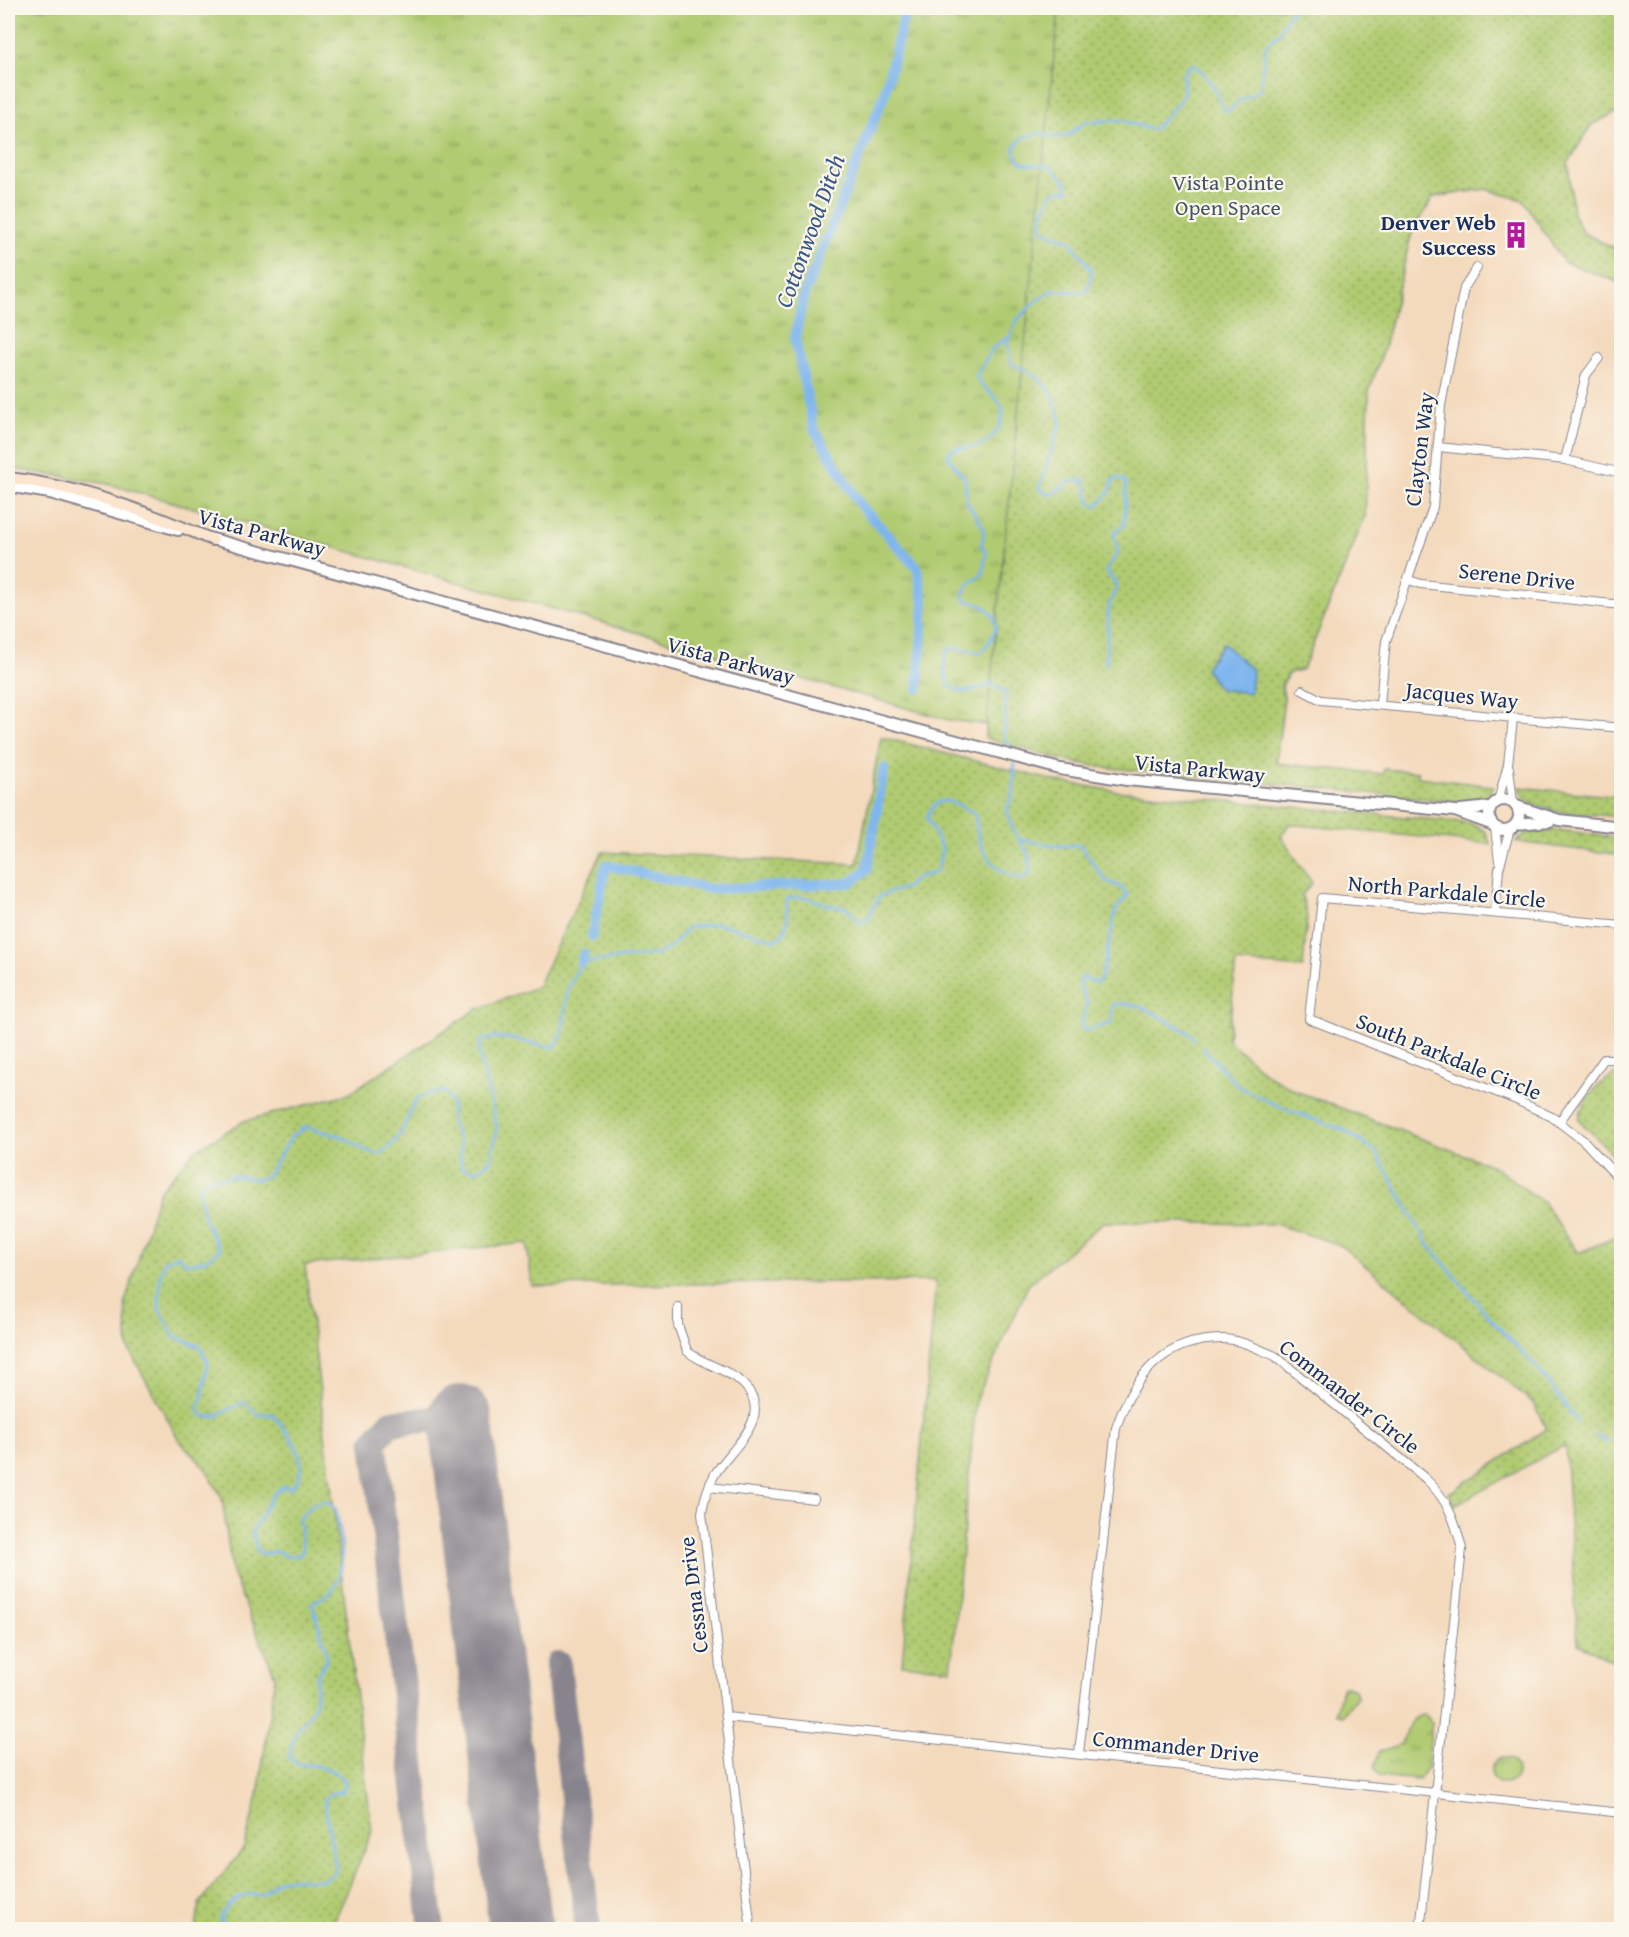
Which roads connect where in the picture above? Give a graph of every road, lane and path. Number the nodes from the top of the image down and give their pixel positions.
1 (1477, 268) dead end
2 (1599, 358) dead end
3 (1438, 447) junction
4 (1565, 460) junction
5 (1622, 473) edge
6 (8, 478) edge
7 (8, 486) edge
8 (213, 540) junction
9 (1409, 580) junction
10 (1622, 605) edge
11 (1302, 690) dead end
12 (1380, 704) junction
13 (1513, 718) junction
14 (1622, 728) edge
15 (1508, 764) junction
16 (1494, 804) junction
17 (1514, 804) junction
18 (1455, 811) junction
19 (1559, 820) junction
20 (1493, 826) junction
21 (1513, 827) junction
22 (1622, 827) edge
23 (1499, 869) junction
24 (1495, 913) junction
25 (1622, 925) edge
26 (1317, 950) joint
27 (1622, 1059) edge
28 (1560, 1121) junction
29 (1622, 1182) edge
30 (678, 1307) dead end
31 (709, 1487) junction
32 (814, 1499) dead end
33 (726, 1717) junction
34 (1079, 1753) junction
35 (1436, 1792) junction
36 (1622, 1813) edge
37 (751, 1929) edge
38 (1420, 1929) edge

1 - 3 street, Clayton Way
2 - 4 street
3 - 4 street
3 - 9 street, Clayton Way
4 - 5 street
6 - 8 main road
7 - 8 street, Vista Parkway
8 - 18 street, Vista Parkway
9 - 10 street, Serene Drive
9 - 12 street, Clayton Way
11 - 12 street, Jacques Way
12 - 13 street, Jacques Way
13 - 14 street, Jacques Way
13 - 15 street
15 - 16 street
15 - 17 street
16 - 17 street
16 - 18 street, Vista Parkway
16 - 20 street
17 - 19 street
17 - 21 street
18 - 20 street, Vista Parkway
19 - 21 street
19 - 22 street
20 - 21 street
20 - 23 street
21 - 23 street
23 - 24 street
24 - 25 street, North Parkdale Circle
24 - 26 street, North Parkdale Circle
26 - 28 street, South Parkdale Circle
27 - 28 street
28 - 29 street, South Parkdale Circle
30 - 31 street, Cessna Drive
31 - 32 street
31 - 33 street, Cessna Drive
33 - 34 street, Commander Drive
33 - 37 street, Cessna Drive
34 - 35 street, Commander Drive
34 - 35 street, Commander Circle
35 - 36 street, Commander Drive
35 - 38 street, Commander Circle

